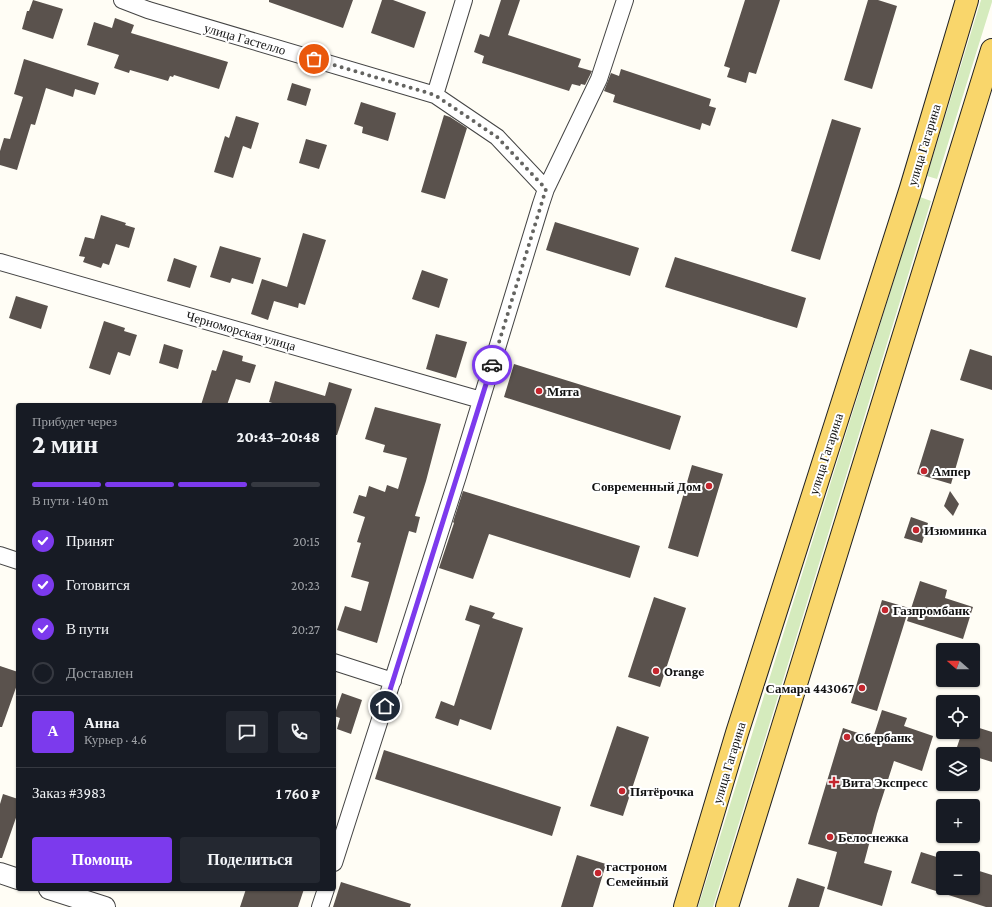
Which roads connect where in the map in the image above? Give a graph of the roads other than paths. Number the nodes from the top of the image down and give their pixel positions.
1 (122, 0) edge
2 (464, 0) edge
3 (625, 0) edge
4 (968, 0) edge
5 (992, 50) edge
6 (435, 95) junction
7 (546, 189) junction
8 (0, 262) edge
9 (482, 400) junction
10 (0, 555) edge
11 (16, 560) edge
12 (336, 663) edge
13 (393, 681) junction
14 (336, 857) edge
15 (0, 873) edge
16 (16, 878) edge
17 (56, 891) edge
18 (325, 891) edge
19 (105, 907) edge
20 (320, 907) edge
21 (685, 907) edge
22 (727, 907) edge

1 - 6 street, улица Гастелло
2 - 6 street
3 - 7 street
4 - 21 main road, улица Гагарина
5 - 22 main road
6 - 7 street, улица Гастелло
7 - 9 street
8 - 9 street, Черноморская улица
9 - 13 street
10 - 11 street
12 - 13 street
13 - 14 street
15 - 16 street
17 - 19 street
18 - 20 street

